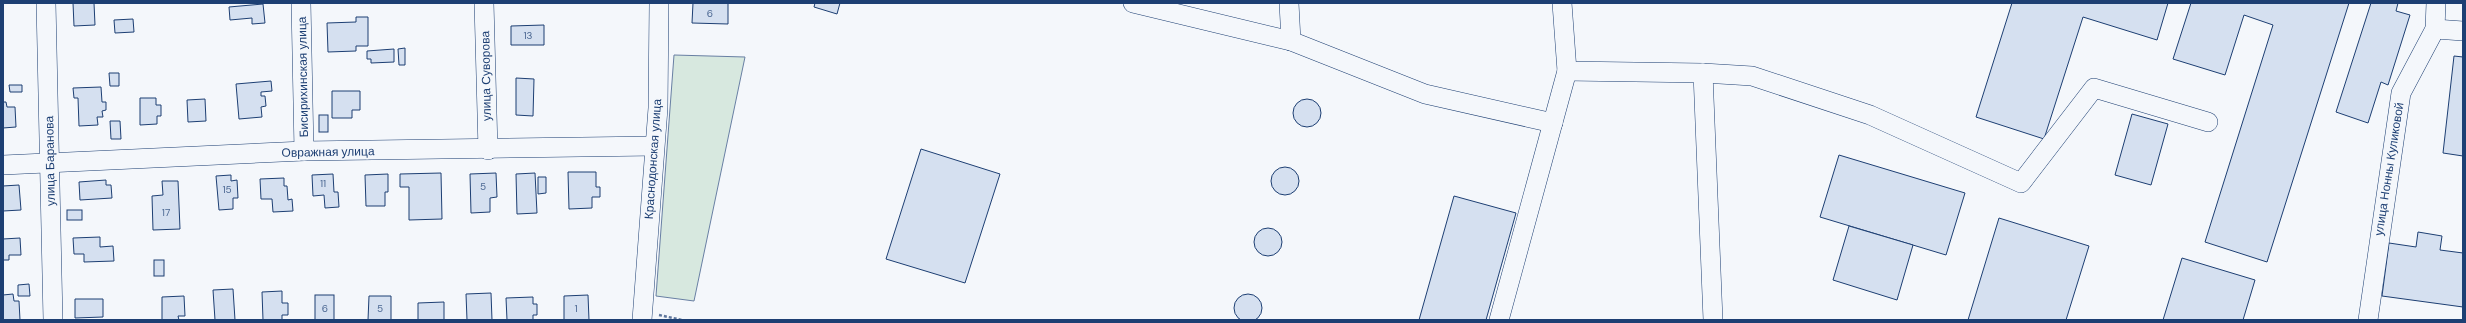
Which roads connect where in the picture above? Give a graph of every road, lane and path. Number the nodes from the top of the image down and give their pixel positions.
1 (46, 3) edge
2 (301, 3) edge
3 (484, 3) edge
4 (659, 3) edge
5 (1133, 3) edge
6 (1289, 3) edge
7 (1562, 3) edge
8 (2436, 3) edge
9 (2435, 29) junction
10 (2463, 31) edge
11 (1292, 41) junction
12 (1567, 71) junction
13 (1703, 73) junction
14 (2208, 122) dead end
15 (1553, 123) junction
16 (654, 146) junction
17 (488, 150) junction
18 (304, 151) junction
19 (50, 164) junction
20 (3, 165) edge
21 (642, 317) edge
22 (53, 320) edge
23 (1499, 320) edge
24 (1713, 320) edge
25 (2368, 320) edge

1 - 19 street, улица Баранова
2 - 18 street, Бисирихинская улица
3 - 17 street, улица Суворова
4 - 16 street, Краснодонская улица
5 - 11 street
6 - 11 street
7 - 12 street
8 - 9 street
9 - 10 street
9 - 25 street, улица Нонны Куликовой
11 - 15 street
12 - 13 street
12 - 15 street
13 - 14 street
13 - 24 street
15 - 23 street
16 - 17 street, Овражная улица
16 - 21 street, Краснодонская улица
17 - 18 street, Овражная улица
18 - 19 street, Овражная улица
19 - 20 street, Овражная улица
19 - 22 street, улица Баранова

